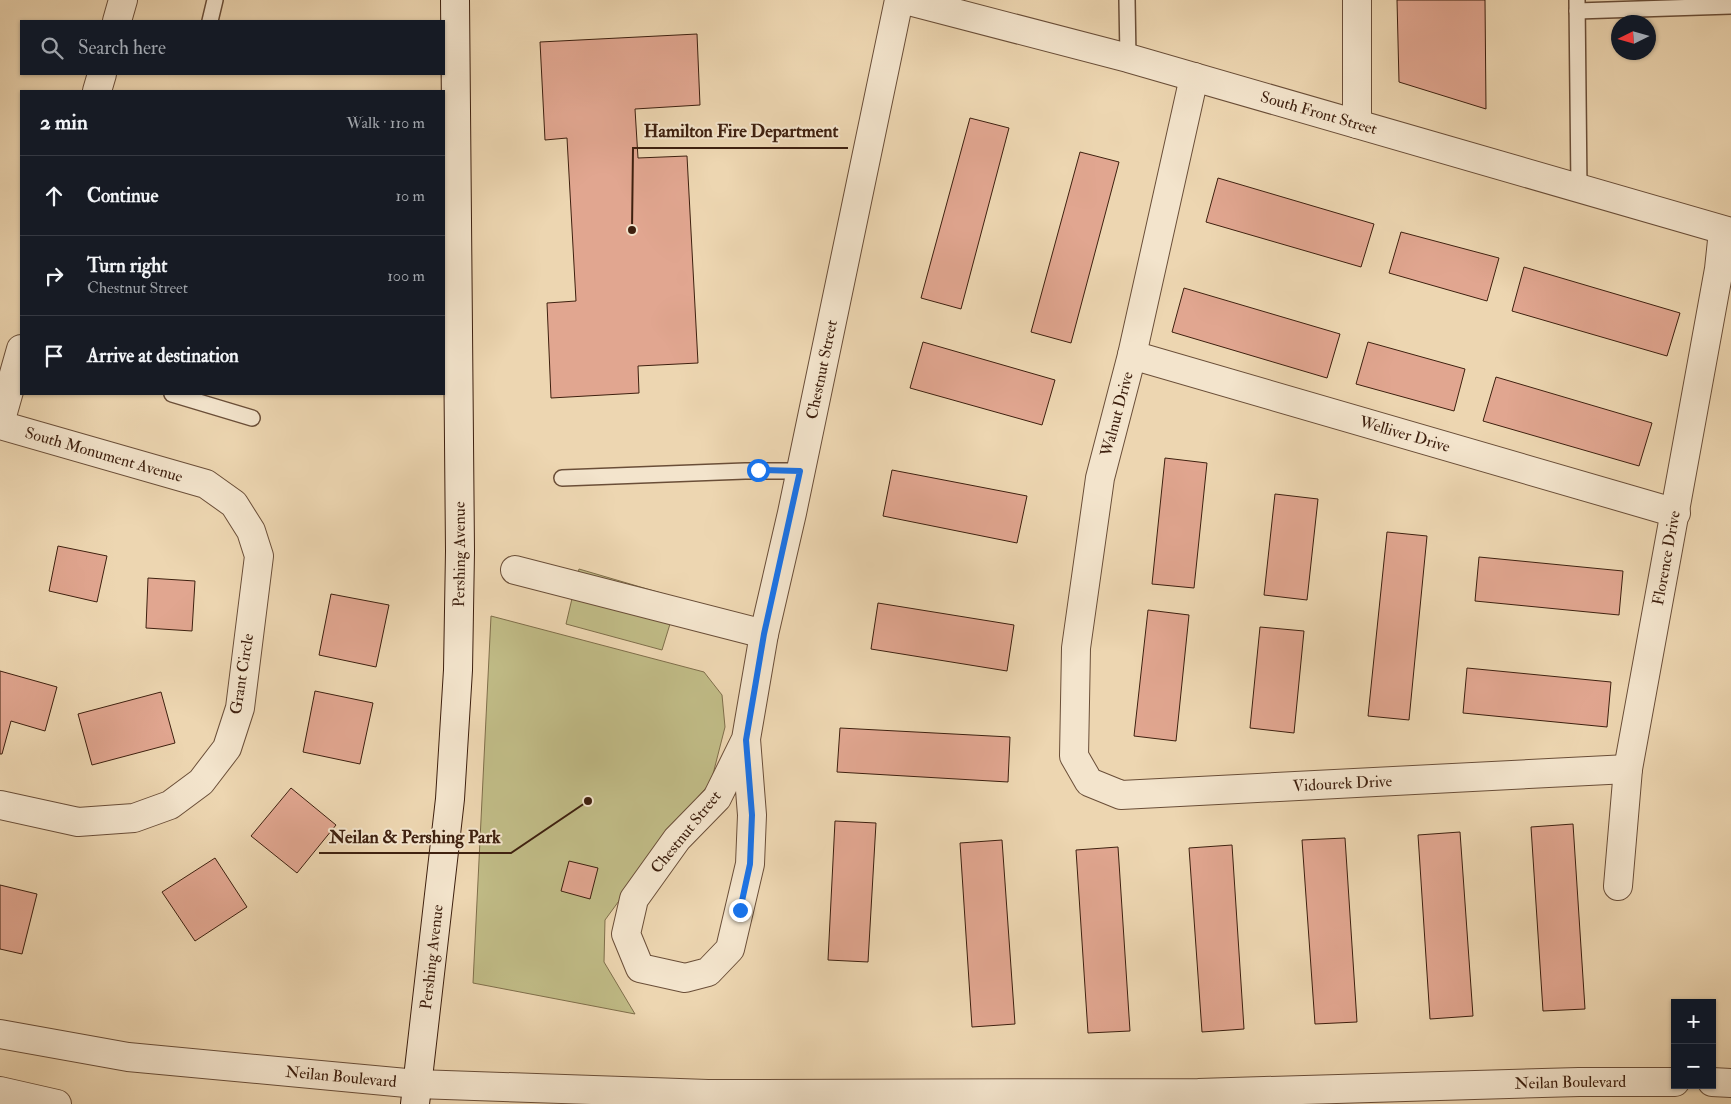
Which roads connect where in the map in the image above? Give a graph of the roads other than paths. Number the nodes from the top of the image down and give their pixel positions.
1 (215, 0) edge
2 (455, 0) edge
3 (899, 0) edge
4 (905, 0) edge
5 (1127, 0) edge
6 (1356, 0) edge
7 (1577, 6) edge
8 (1731, 6) edge
9 (210, 20) edge
10 (1128, 58) junction
11 (102, 75) edge
12 (1194, 77) junction
13 (97, 90) edge
14 (1356, 124) junction
15 (1580, 188) junction
16 (1727, 232) edge
17 (20, 353) edge
18 (1132, 355) junction
19 (175, 395) edge
20 (252, 418) dead end
21 (0, 424) edge
22 (800, 471) junction
23 (562, 478) dead end
24 (206, 484) joint
25 (1676, 513) junction
26 (515, 570) dead end
27 (764, 634) junction
28 (746, 740) junction
29 (1074, 756) joint
30 (1628, 769) junction
31 (0, 805) edge
32 (1618, 886) dead end
33 (0, 1034) edge
34 (1671, 1082) edge
35 (1716, 1082) edge
36 (1731, 1083) edge
37 (0, 1092) edge
38 (416, 1094) edge
39 (57, 1104) edge

1 - 9 lane
2 - 38 street, Pershing Avenue
3 - 22 street, Chestnut Street
4 - 10 street, South Front Street
5 - 10 lane
6 - 14 street
7 - 8 lane
7 - 15 lane
10 - 12 street, South Front Street
11 - 13 street
12 - 14 street, South Front Street
12 - 18 street, Walnut Drive
14 - 15 street, South Front Street
15 - 16 street, South Front Street
16 - 25 street, Florence Drive
17 - 21 street
18 - 25 street, Welliver Drive
18 - 29 street, Walnut Drive
19 - 20 lane
21 - 24 street, South Monument Avenue
22 - 23 lane
22 - 27 street, Chestnut Street
24 - 31 street, Grant Circle
25 - 30 street, Florence Drive
26 - 27 street
27 - 28 street, Chestnut Street
28 - 28 street, Chestnut Street
29 - 30 street, Vidourek Drive
30 - 32 street, Florence Drive
33 - 38 street, Neilan Boulevard
34 - 38 street, Neilan Boulevard
35 - 36 street
37 - 39 street

